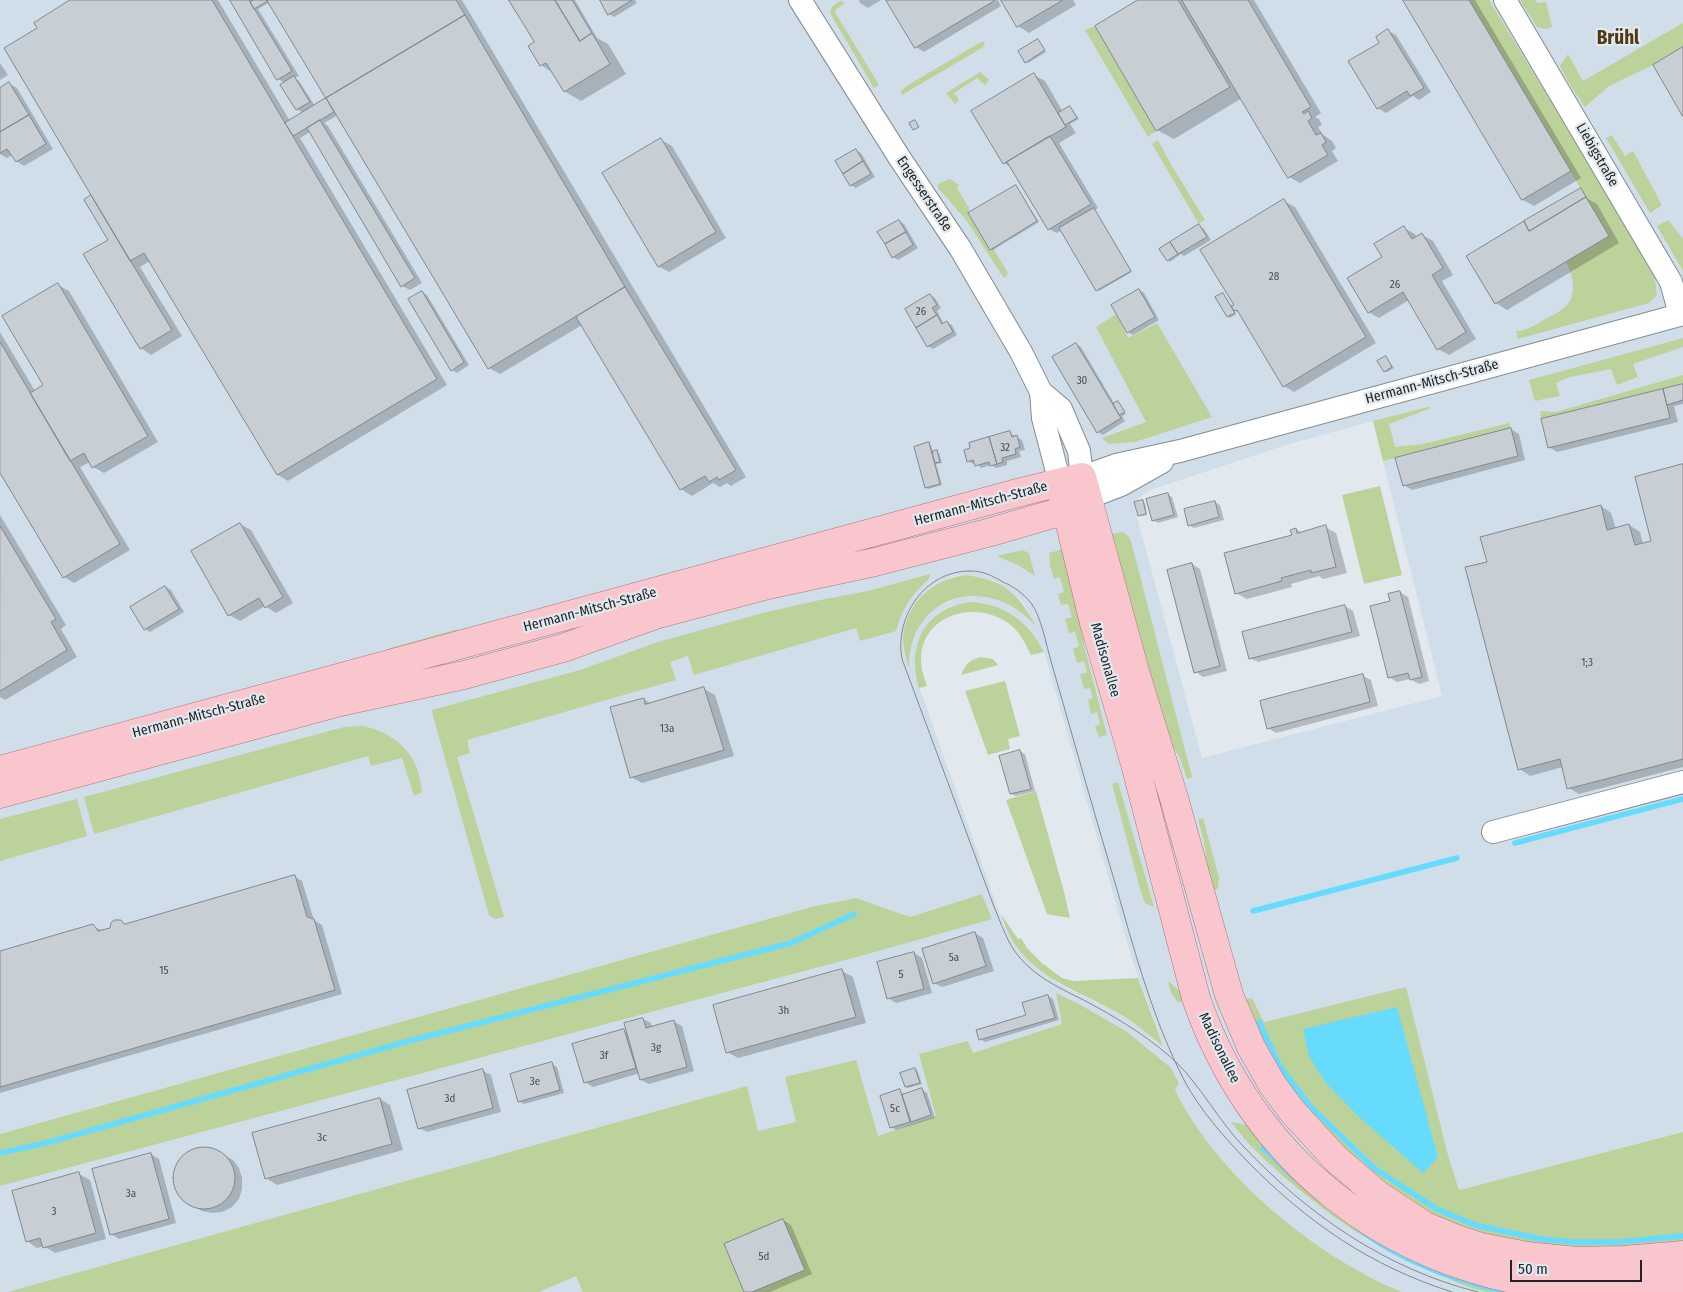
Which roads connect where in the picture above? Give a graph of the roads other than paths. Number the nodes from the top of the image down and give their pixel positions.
1 (800, 0) edge
2 (1505, 0) edge
3 (1682, 314) edge
4 (1074, 492) junction
5 (408, 673) junction
6 (0, 770) edge
7 (1683, 782) edge
8 (0, 794) edge
9 (1493, 832) dead end
10 (1683, 1255) edge
11 (1683, 1280) edge

1 - 4 street, Engesserstraße
2 - 3 street, Liebigstraße
3 - 4 street, Hermann-Mitsch-Straße
4 - 5 main road, Hermann-Mitsch-Straße
4 - 10 main road, Madisonallee
4 - 11 main road, Madisonallee
5 - 6 main road, Hermann-Mitsch-Straße
5 - 8 main road, Hermann-Mitsch-Straße
7 - 9 street

